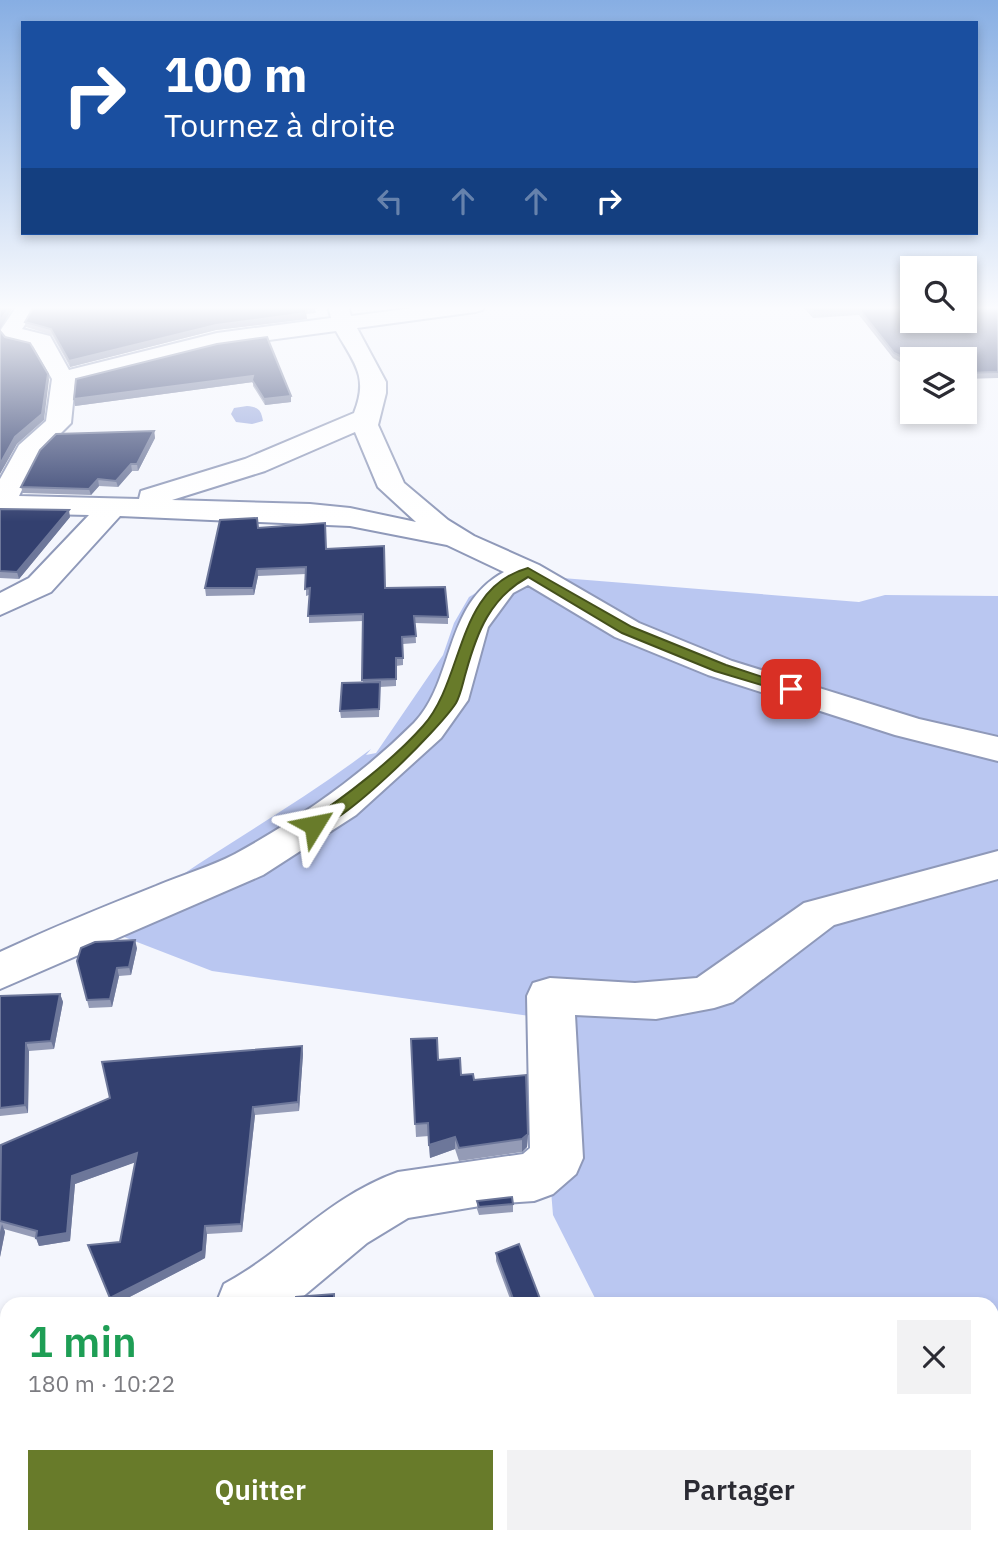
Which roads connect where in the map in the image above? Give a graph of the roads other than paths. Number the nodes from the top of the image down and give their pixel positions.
1 (67, 378) edge
2 (373, 378) edge
3 (64, 379) joint
4 (365, 418) junction
5 (10, 464) edge
6 (0, 504) edge
7 (120, 509) junction
8 (463, 542) junction
9 (528, 572) junction
10 (0, 605) edge
11 (998, 749) edge
12 (998, 865) edge
13 (0, 972) edge
14 (257, 1297) edge

1 - 3 street
2 - 4 street
3 - 5 street
4 - 7 street
4 - 8 street
5 - 6 street
6 - 7 street
7 - 8 street
7 - 10 street
8 - 9 street
9 - 11 street
9 - 13 street
12 - 14 street

